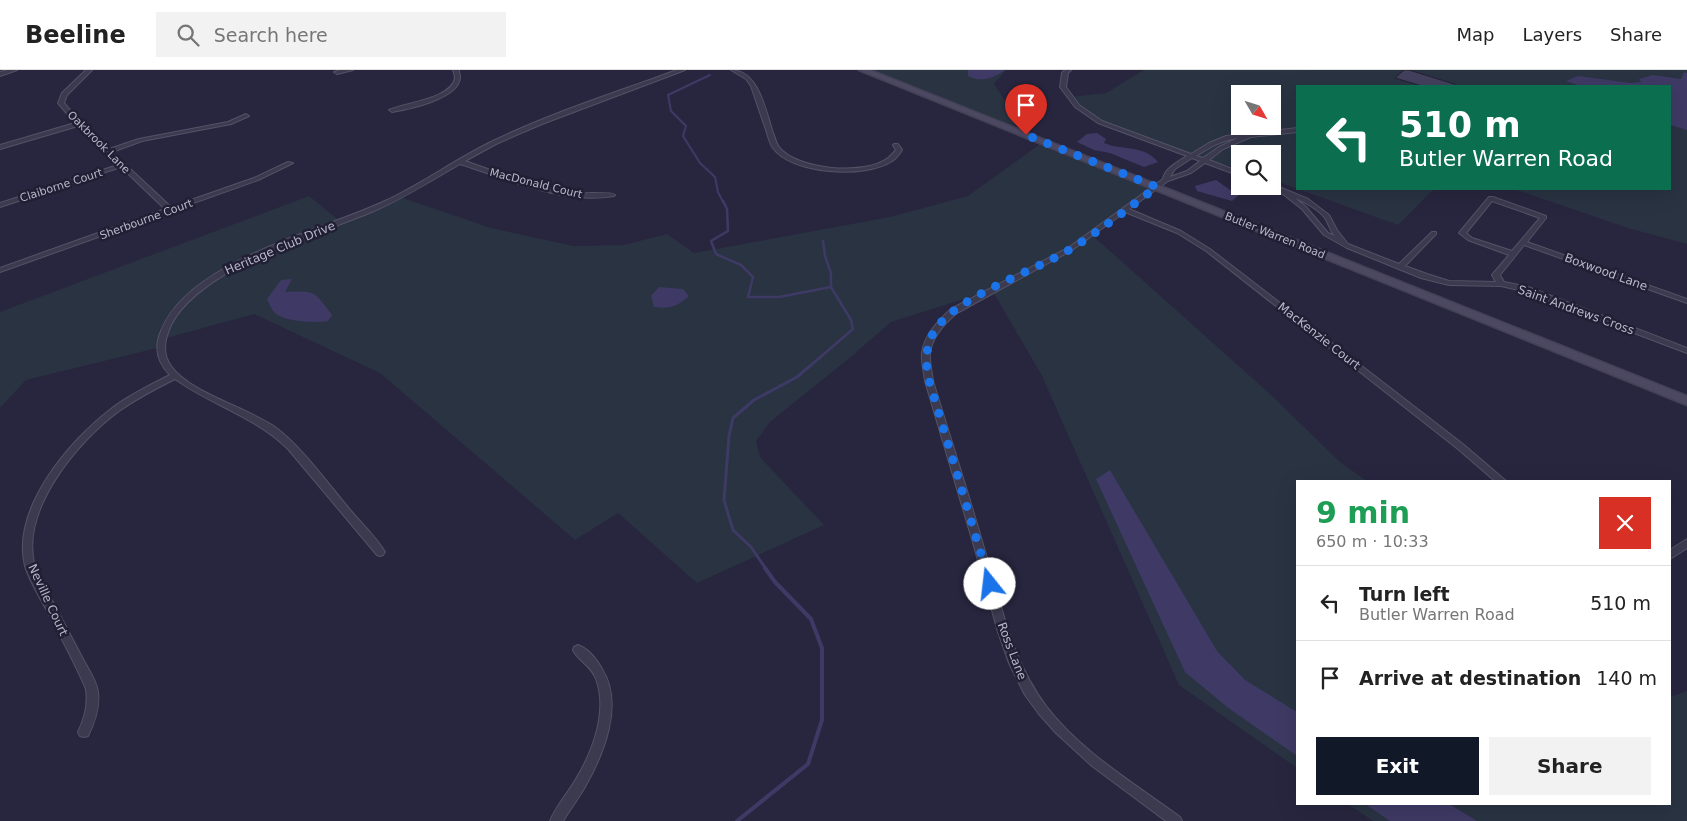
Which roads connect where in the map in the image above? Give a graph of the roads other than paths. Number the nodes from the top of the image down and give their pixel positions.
1 (14, 70) edge
2 (89, 70) edge
3 (350, 70) edge
4 (456, 70) edge
5 (682, 70) edge
6 (734, 70) edge
7 (862, 70) edge
8 (1068, 70) edge
9 (338, 72) dead end
10 (0, 74) edge
11 (392, 110) dead end
12 (246, 116) dead end
13 (80, 124) junction
14 (1296, 130) edge
15 (1281, 132) edge
16 (1251, 135) joint
17 (896, 145) dead end
18 (0, 147) edge
19 (109, 151) junction
20 (1192, 156) junction
21 (1203, 160) junction
22 (461, 162) junction
23 (290, 163) dead end
24 (122, 165) junction
25 (1231, 171) edge
26 (1166, 180) junction
27 (1157, 187) junction
28 (1281, 189) edge
29 (1281, 190) edge
30 (612, 195) dead end
31 (0, 205) edge
32 (170, 210) junction
33 (1125, 210) junction
34 (1434, 233) dead end
35 (1524, 243) junction
36 (1349, 247) junction
37 (1514, 254) junction
38 (1400, 267) junction
39 (0, 270) edge
40 (1501, 284) junction
41 (1687, 300) edge
42 (1687, 351) edge
43 (175, 376) junction
44 (1687, 401) edge
45 (1500, 480) edge
46 (1687, 543) edge
47 (380, 552) dead end
48 (1671, 554) edge
49 (578, 650) dead end
50 (84, 732) dead end
51 (556, 821) edge
52 (1176, 821) edge

1 - 10 street
2 - 13 street, Oakbrook Lane
3 - 9 street
4 - 11 street
5 - 22 street, Heritage Club Drive
6 - 17 street
7 - 27 main road, Butler Warren Road
8 - 20 street
12 - 19 street
13 - 18 street
13 - 19 street, Oakbrook Lane
14 - 15 street
16 - 20 street
16 - 21 street
19 - 24 street, Oakbrook Lane
20 - 21 street
20 - 26 street
21 - 25 street
21 - 26 street
22 - 30 street, MacDonald Court
22 - 43 street, Heritage Club Drive
23 - 32 street, Sherbourne Court
24 - 31 street, Claiborne Court
24 - 32 street, Oakbrook Lane
26 - 27 street, Ross Lane
27 - 33 street, Ross Lane
27 - 44 main road, Butler Warren Road
28 - 36 street, Saint Andrews Cross
29 - 36 street, Saint Andrews Cross
32 - 39 street, Sherbourne Court
33 - 45 street, MacKenzie Court
33 - 52 street, Ross Lane
34 - 38 street
35 - 37 street
35 - 37 street
35 - 41 street, Boxwood Lane
36 - 38 street, Saint Andrews Cross
37 - 40 street
38 - 40 street, Saint Andrews Cross
40 - 42 street, Saint Andrews Cross
43 - 47 street, Heritage Club Drive
43 - 50 street, Neville Court
46 - 48 street
49 - 51 street

